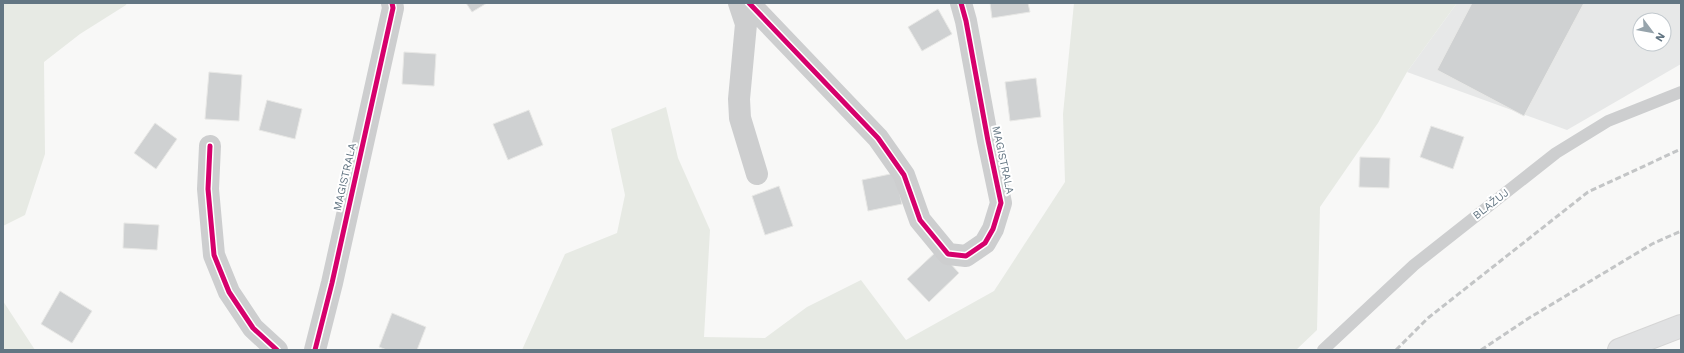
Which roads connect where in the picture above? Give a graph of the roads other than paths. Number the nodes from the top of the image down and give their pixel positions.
1 (739, 3) edge
2 (749, 3) edge
3 (961, 3) edge
4 (393, 5) edge
5 (1681, 92) edge
6 (210, 146) dead end
7 (757, 174) dead end
8 (1681, 326) edge
9 (277, 350) edge
10 (315, 350) edge
11 (1323, 350) edge
12 (1619, 350) edge

1 - 7 street
2 - 3 street, MAGISTRALA
4 - 10 street, MAGISTRALA
5 - 11 lane, BLAŽUJ
6 - 9 street
8 - 12 highway

